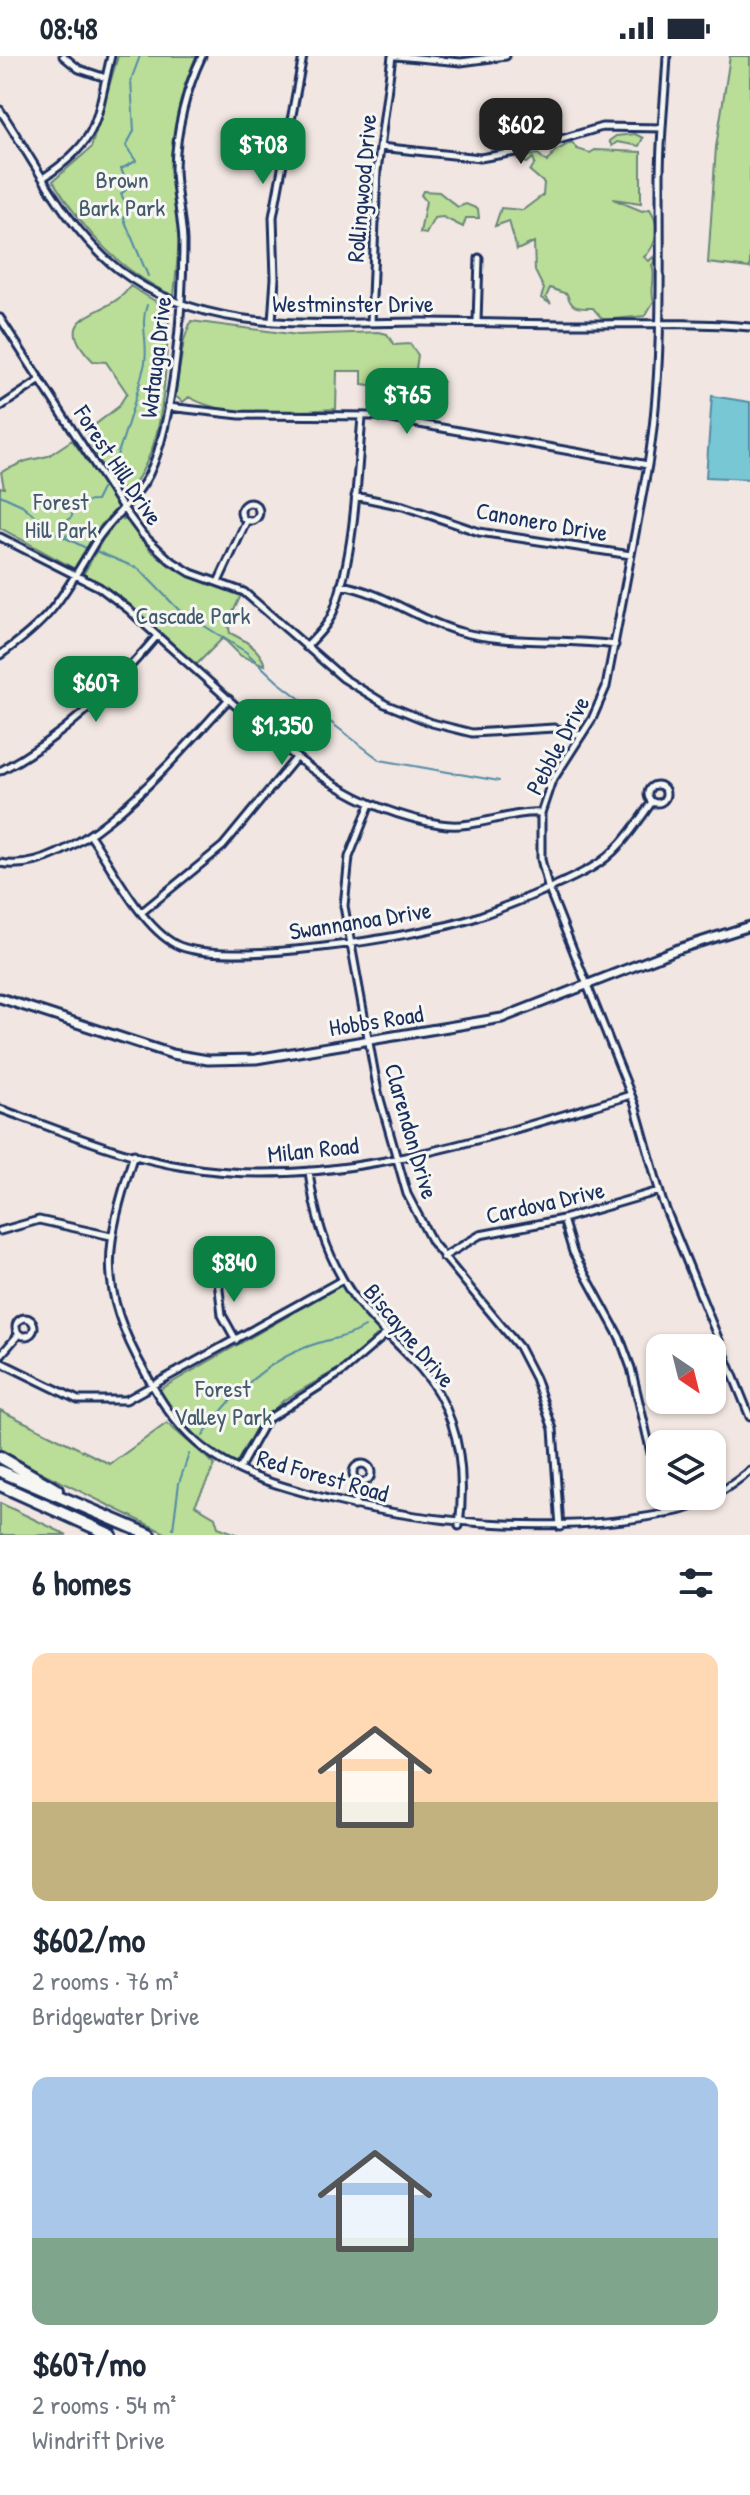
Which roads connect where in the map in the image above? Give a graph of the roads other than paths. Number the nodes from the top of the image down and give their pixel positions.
1 (63, 56) edge
2 (111, 56) edge
3 (202, 56) edge
4 (303, 56) edge
5 (394, 56) edge
6 (506, 56) edge
7 (667, 56) edge
8 (106, 78) junction
9 (0, 110) edge
10 (662, 128) junction
11 (380, 147) junction
12 (43, 178) junction
13 (479, 258) dead end
14 (180, 304) junction
15 (0, 318) edge
16 (659, 321) junction
17 (272, 322) junction
18 (477, 322) junction
19 (371, 323) junction
20 (750, 327) edge
21 (40, 381) junction
22 (0, 407) edge
23 (168, 407) junction
24 (362, 417) junction
25 (648, 465) junction
26 (355, 496) junction
27 (123, 508) junction
28 (247, 520) dead end
29 (0, 537) edge
30 (631, 555) junction
31 (77, 576) junction
32 (219, 580) junction
33 (341, 585) junction
34 (157, 636) junction
35 (615, 645) junction
36 (306, 647) junction
37 (0, 655) edge
38 (229, 699) junction
39 (582, 735) junction
40 (295, 759) junction
41 (0, 771) edge
42 (652, 802) dead end
43 (370, 804) junction
44 (541, 813) junction
45 (90, 835) junction
46 (0, 863) edge
47 (548, 887) junction
48 (142, 912) junction
49 (750, 926) edge
50 (351, 941) junction
51 (587, 985) junction
52 (0, 998) edge
53 (369, 1041) junction
54 (631, 1095) junction
55 (0, 1109) edge
56 (134, 1154) junction
57 (396, 1157) junction
58 (309, 1171) junction
59 (659, 1191) junction
60 (563, 1219) junction
61 (0, 1231) edge
62 (111, 1236) junction
63 (443, 1257) junction
64 (217, 1272) dead end
65 (343, 1280) junction
66 (19, 1334) dead end
67 (386, 1334) junction
68 (236, 1340) junction
69 (0, 1359) edge
70 (154, 1388) junction
71 (750, 1417) edge
72 (646, 1430) edge
73 (0, 1457) edge
74 (239, 1469) junction
75 (0, 1471) edge
76 (750, 1471) edge
77 (360, 1482) dead end
78 (0, 1485) edge
79 (354, 1506) junction
80 (665, 1510) edge
81 (666, 1514) junction
82 (459, 1526) junction
83 (126, 1527) junction
84 (560, 1527) junction
85 (111, 1535) edge
86 (150, 1535) edge

1 - 8 street
2 - 8 street
3 - 14 street, Watauga Drive
4 - 17 street
5 - 6 street
5 - 11 street, Rollingwood Drive
7 - 10 street, Pebble Drive
8 - 12 street
9 - 12 street, Westminster Drive
10 - 11 street
10 - 16 street, Pebble Drive
11 - 19 street, Rollingwood Drive
12 - 14 street, Westminster Drive
13 - 18 street
14 - 17 street, Westminster Drive
14 - 23 street, Watauga Drive
15 - 21 street, Forest Hill Drive
16 - 18 street, Westminster Drive
16 - 20 street, Westminster Drive
16 - 25 street, Pebble Drive
17 - 19 street, Westminster Drive
18 - 19 street, Westminster Drive
21 - 22 street
21 - 27 street, Forest Hill Drive
23 - 24 street
23 - 27 street, Watauga Drive
24 - 25 street
24 - 26 street
25 - 30 street, Pebble Drive
26 - 30 street, Canonero Drive
26 - 33 street
27 - 31 street, Watauga Drive
27 - 32 street, Forest Hill Drive
28 - 32 street
29 - 31 street
30 - 35 street, Pebble Drive
31 - 34 street
31 - 37 street, Watauga Drive
32 - 36 street, Forest Hill Drive
33 - 35 street
33 - 36 street
34 - 38 street
34 - 41 street
35 - 39 street, Pebble Drive
36 - 39 street, Forest Hill Drive
38 - 40 street
38 - 45 street
39 - 44 street, Pebble Drive
40 - 43 street
40 - 48 street
42 - 47 street, Swannanoa Drive
43 - 44 street
43 - 50 street, Clarendon Drive
44 - 47 street, Pebble Drive
45 - 46 street
45 - 48 street, Swannanoa Drive
47 - 50 street, Swannanoa Drive
47 - 51 street, Pebble Drive
48 - 50 street, Swannanoa Drive
49 - 51 street, Hobbs Road
50 - 53 street, Clarendon Drive
51 - 53 street, Hobbs Road
51 - 54 street, Pebble Drive
52 - 53 street, Hobbs Road
53 - 57 street, Clarendon Drive
54 - 57 street, Milan Road
54 - 59 street, Pebble Drive
55 - 56 street, Milan Road
56 - 58 street, Milan Road
56 - 62 street, Red Forest Road
57 - 58 street, Milan Road
57 - 63 street, Clarendon Drive
58 - 65 street, Biscayne Drive
59 - 60 street, Cardova Drive
59 - 71 street, Pebble Drive
60 - 63 street, Cardova Drive
60 - 72 street
61 - 62 street
62 - 70 street, Red Forest Road
63 - 84 street, Clarendon Drive
64 - 68 street
65 - 67 street, Biscayne Drive
65 - 68 street
66 - 69 street
67 - 74 street
67 - 82 street, Biscayne Drive
68 - 70 street
69 - 70 street
70 - 74 street, Red Forest Road
73 - 83 highway
74 - 79 street, Red Forest Road
75 - 83 highway
76 - 81 street, Red Forest Road
77 - 79 street
78 - 85 highway
79 - 82 street, Red Forest Road
80 - 81 street
81 - 84 street, Red Forest Road
82 - 84 street, Red Forest Road
83 - 86 highway

